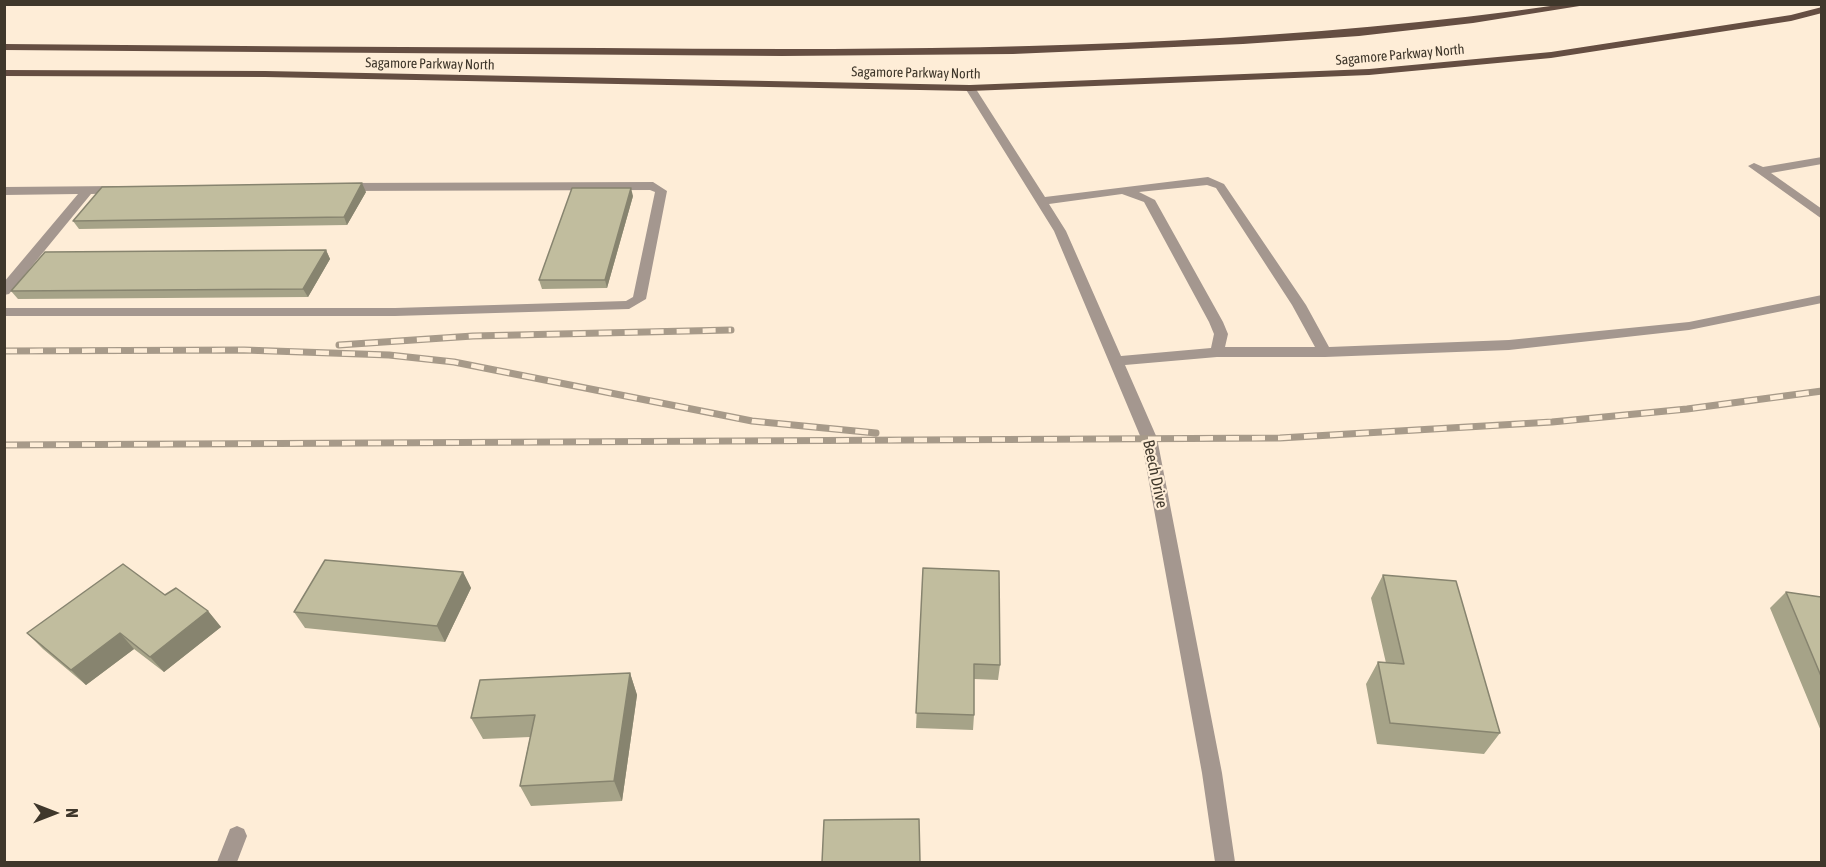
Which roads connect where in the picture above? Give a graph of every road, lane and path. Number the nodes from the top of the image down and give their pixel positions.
1 (1588, 4) edge
2 (1821, 10) edge
3 (4, 47) edge
4 (4, 73) edge
5 (970, 88) junction
6 (1821, 160) edge
7 (333, 187) edge
8 (88, 190) junction
9 (135, 190) edge
10 (1123, 190) junction
11 (4, 191) edge
12 (1041, 201) junction
13 (1820, 212) edge
14 (4, 291) edge
15 (1821, 298) edge
16 (4, 312) edge
17 (1217, 352) junction
18 (1325, 352) junction
19 (1116, 361) junction
20 (237, 836) dead end
21 (227, 862) edge
22 (1225, 862) edge

1 - 3 main road, Sagamore Parkway North
2 - 5 main road, Sagamore Parkway North
4 - 5 main road, Sagamore Parkway North
5 - 12 street, Beech Drive
6 - 13 street
7 - 16 street
8 - 9 street
8 - 11 street
8 - 14 street
10 - 12 street
10 - 17 street
10 - 18 street
12 - 19 street, Beech Drive
15 - 18 street
17 - 18 street
17 - 19 street
19 - 22 street, Beech Drive
20 - 21 street

